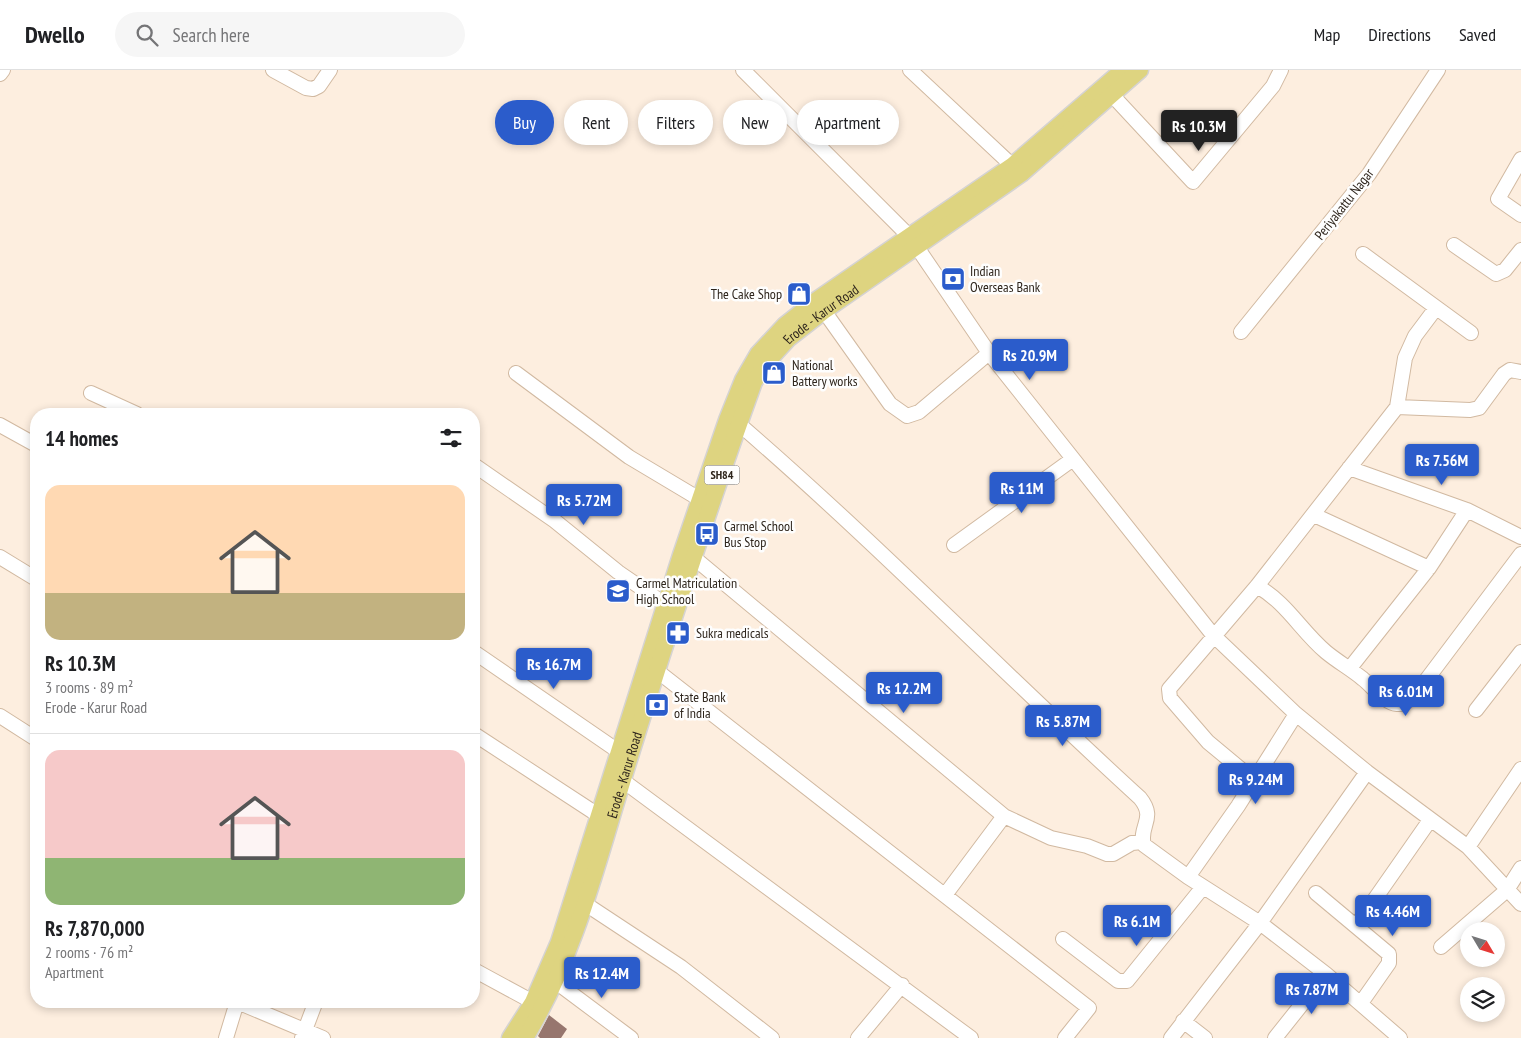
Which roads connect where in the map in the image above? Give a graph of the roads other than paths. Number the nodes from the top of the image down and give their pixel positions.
1 (3, 70) edge
2 (273, 70) edge
3 (330, 70) edge
4 (743, 70) edge
5 (910, 70) edge
6 (1123, 70) edge
7 (1140, 70) edge
8 (1281, 70) edge
9 (1438, 70) edge
10 (0, 74) edge
11 (1114, 96) junction
12 (1521, 159) edge
13 (1017, 170) junction
14 (1521, 216) edge
15 (913, 243) junction
16 (1454, 245) dead end
17 (1521, 250) edge
18 (1362, 254) dead end
19 (1436, 308) junction
20 (824, 311) junction
21 (1241, 332) dead end
22 (1471, 334) dead end
23 (988, 353) junction
24 (1521, 372) edge
25 (516, 373) dead end
26 (90, 393) dead end
27 (1397, 406) junction
28 (124, 408) edge
29 (739, 424) junction
30 (0, 425) edge
31 (30, 442) edge
32 (1073, 460) junction
33 (1350, 468) junction
34 (480, 469) edge
35 (701, 500) junction
36 (1467, 510) junction
37 (1314, 515) junction
38 (1521, 537) edge
39 (954, 545) dead end
40 (1521, 554) edge
41 (0, 557) edge
42 (693, 558) junction
43 (1429, 568) junction
44 (30, 575) edge
45 (1257, 586) junction
46 (672, 609) junction
47 (1213, 635) junction
48 (1521, 652) edge
49 (480, 656) edge
50 (1350, 668) junction
51 (656, 670) junction
52 (1476, 710) dead end
53 (1296, 714) junction
54 (0, 716) edge
55 (30, 735) edge
56 (480, 738) edge
57 (618, 751) junction
58 (1521, 769) edge
59 (1367, 772) junction
60 (622, 780) junction
61 (1255, 781) junction
62 (598, 815) junction
63 (1004, 816) junction
64 (1430, 820) junction
65 (1142, 842) junction
66 (1468, 847) junction
67 (1521, 868) edge
68 (1188, 877) junction
69 (1204, 887) junction
70 (1506, 890) junction
71 (1316, 893) dead end
72 (944, 895) junction
73 (584, 903) junction
74 (1521, 904) edge
75 (1260, 923) junction
76 (1356, 926) junction
77 (1063, 939) dead end
78 (1440, 947) dead end
79 (480, 973) edge
80 (1326, 974) junction
81 (556, 982) junction
82 (902, 985) junction
83 (532, 1002) junction
84 (1361, 1003) junction
85 (234, 1008) edge
86 (249, 1008) edge
87 (313, 1008) edge
88 (1183, 1021) junction
89 (304, 1034) edge
90 (226, 1038) edge
91 (323, 1038) edge
92 (510, 1038) edge
93 (525, 1038) edge
94 (630, 1038) edge
95 (772, 1038) edge
96 (858, 1038) edge
97 (971, 1038) edge
98 (1065, 1038) edge
99 (1171, 1038) edge
100 (1205, 1038) edge
101 (1275, 1038) edge
102 (1400, 1038) edge

1 - 10 street
2 - 3 street
4 - 15 street
5 - 13 street
6 - 13 main road, Erode - Karur Road / SH84
7 - 11 main road, Erode - Karur Road / SH84
8 - 11 street
9 - 21 street, Periyakattu Nagar
11 - 13 main road, Erode - Karur Road / SH84
12 - 14 street
13 - 15 main road, Erode - Karur Road / SH84
15 - 20 main road, Erode - Karur Road / SH84
15 - 23 street
15 - 35 main road, Erode - Karur Road / SH84
16 - 17 street
18 - 19 street
19 - 22 street
19 - 27 street
20 - 23 street
20 - 29 main road, Erode - Karur Road / SH84
23 - 32 street
24 - 27 street
25 - 35 street
26 - 28 street
27 - 33 street
29 - 42 main road, Erode - Karur Road / SH84
29 - 65 street
30 - 31 street
32 - 39 street
32 - 47 street
33 - 36 street
33 - 37 street
34 - 46 street
35 - 46 main road, Erode - Karur Road / SH84
36 - 38 street
36 - 43 street
37 - 43 street
37 - 45 street
40 - 50 street
41 - 44 street
42 - 46 main road, Erode - Karur Road / SH84
42 - 63 street
43 - 50 street
45 - 47 street
45 - 50 street
46 - 51 main road, Erode - Karur Road / SH84
46 - 57 main road, Erode - Karur Road / SH84
47 - 53 street
47 - 61 street
48 - 52 street
49 - 57 street
51 - 60 main road, Erode - Karur Road / SH84
51 - 72 street
53 - 59 street
53 - 61 street
54 - 55 street
56 - 62 street
57 - 62 main road, Erode - Karur Road / SH84
58 - 66 street
59 - 64 street
59 - 75 street
60 - 73 main road, Erode - Karur Road / SH84
60 - 82 street
61 - 68 street
62 - 83 main road, Erode - Karur Road / SH84
63 - 65 street
63 - 72 street
64 - 66 street
64 - 76 street
65 - 68 street
66 - 70 street
67 - 70 street
68 - 69 street
69 - 75 street
69 - 77 street
70 - 74 street
70 - 78 street
71 - 76 street
72 - 98 street
73 - 81 main road, Erode - Karur Road / SH84
73 - 95 street
75 - 80 street
75 - 88 street
76 - 84 street
79 - 83 street
80 - 84 street
80 - 101 street
81 - 93 main road, Erode - Karur Road / SH84
81 - 94 street
82 - 96 street
82 - 97 street
83 - 92 main road, Erode - Karur Road / SH84
84 - 102 street
85 - 90 street
86 - 89 street
87 - 89 street
88 - 99 street
88 - 100 street
89 - 91 street

